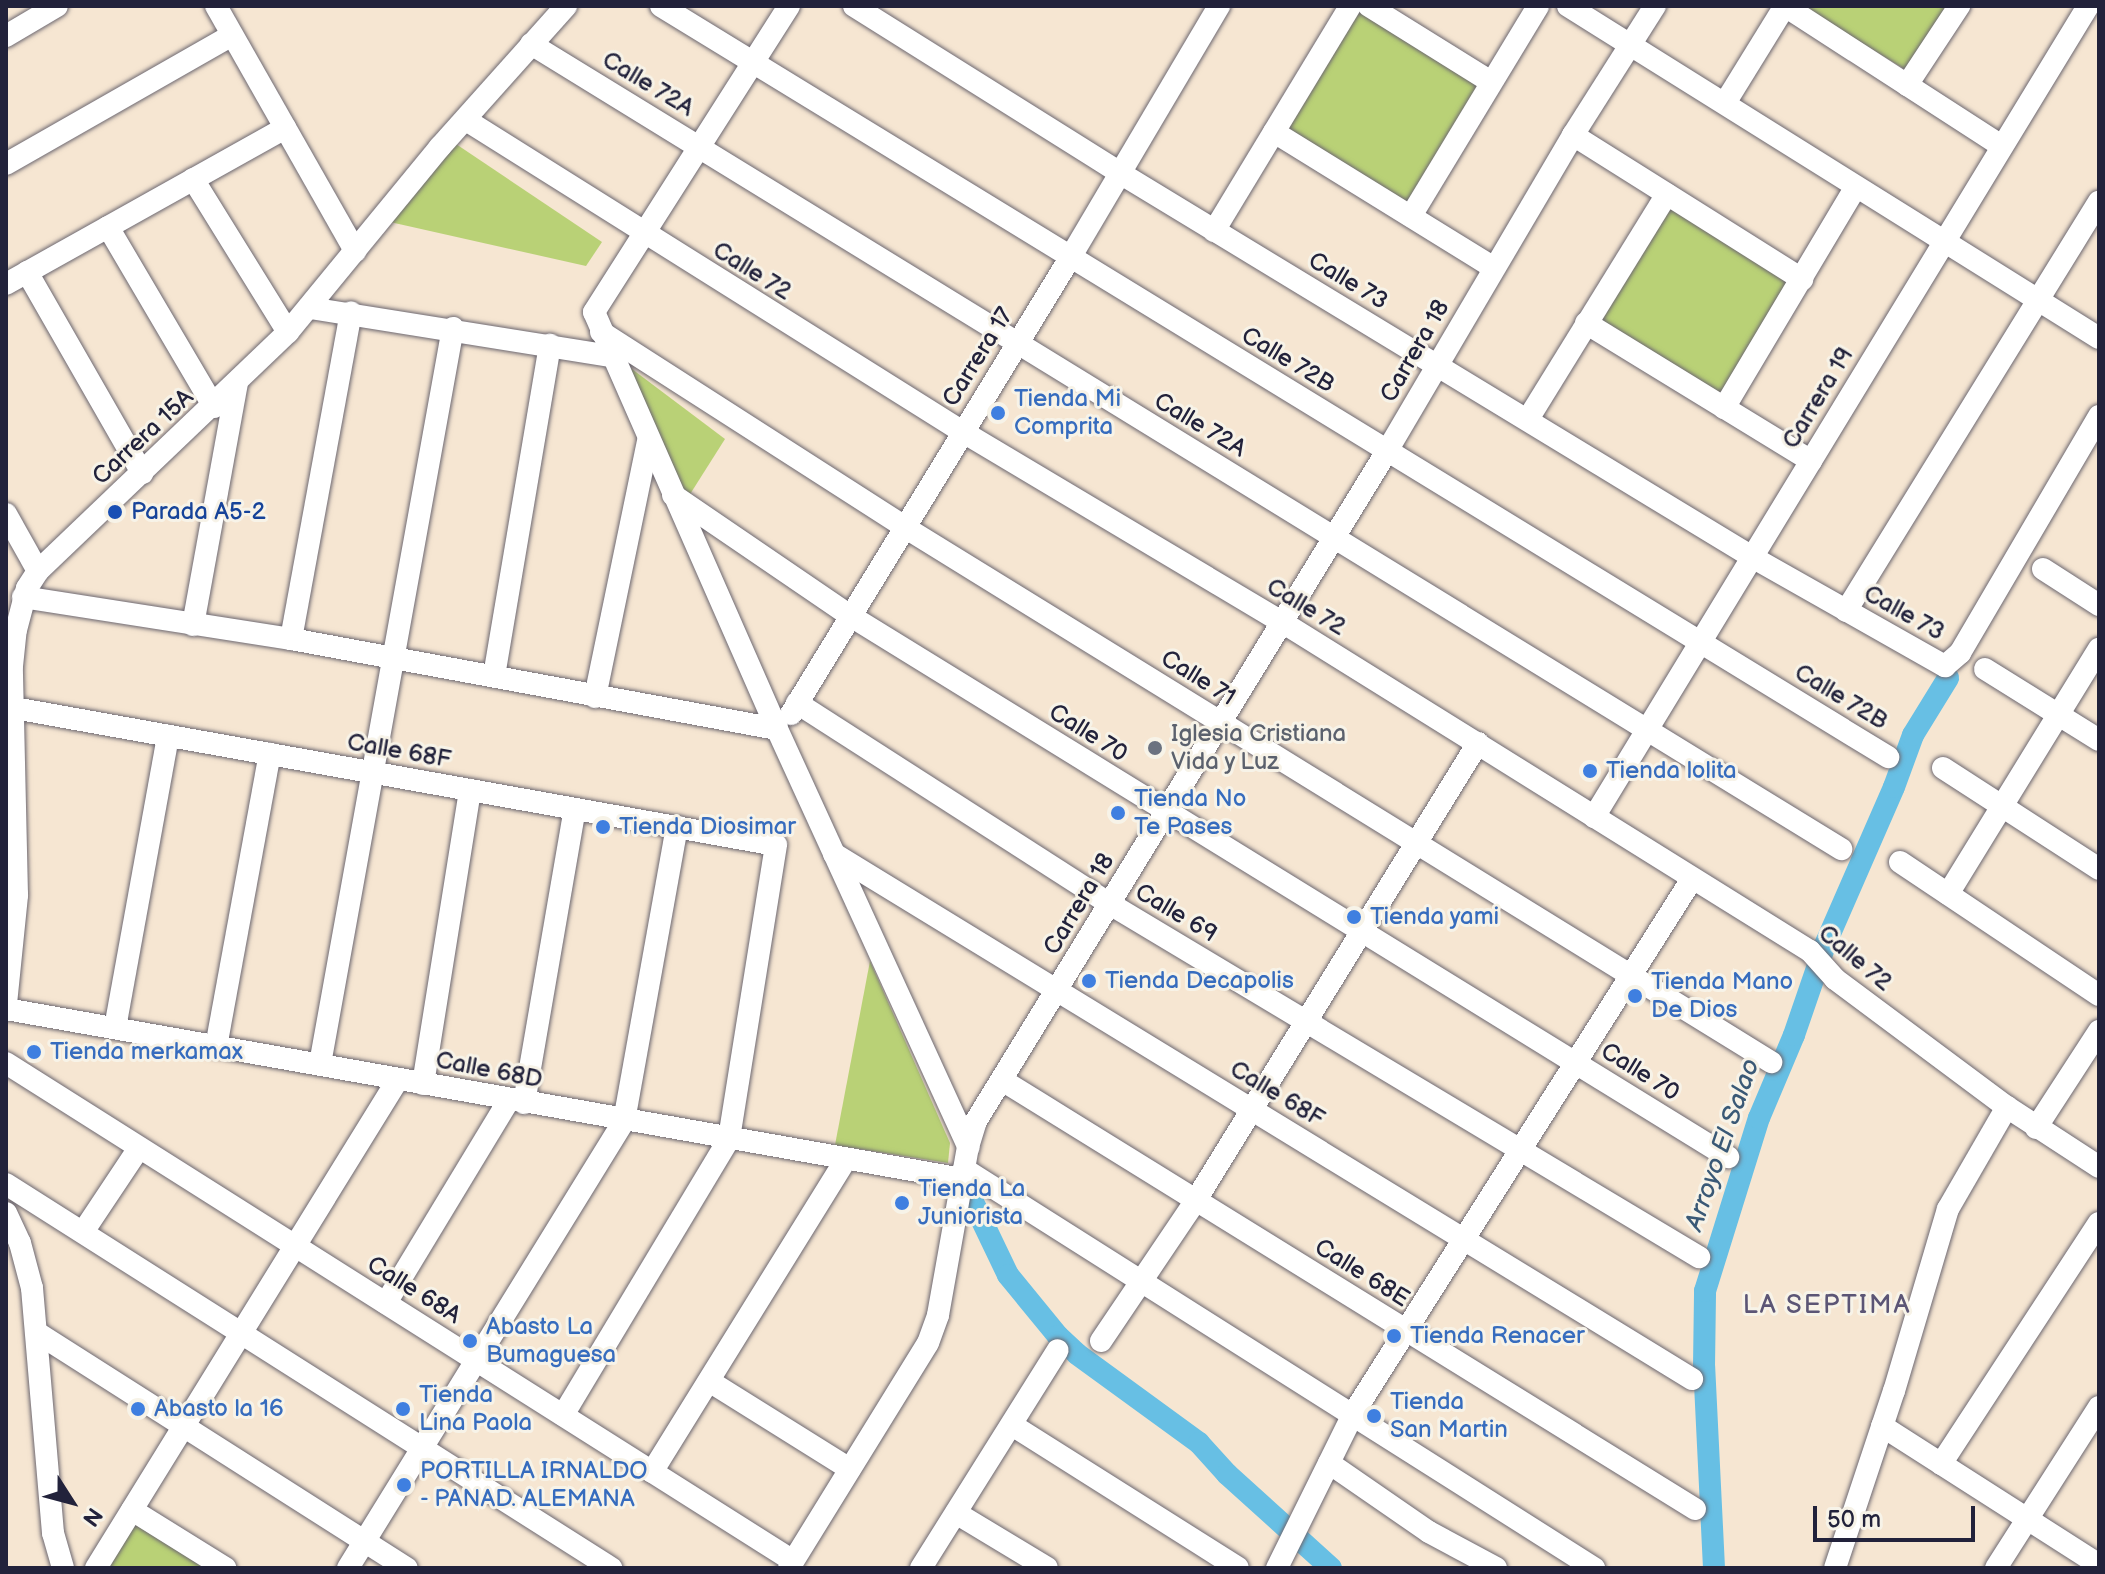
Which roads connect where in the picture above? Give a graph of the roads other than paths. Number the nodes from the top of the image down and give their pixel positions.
1 (57, 6) edge
2 (216, 6) edge
3 (566, 6) edge
4 (661, 6) edge
5 (789, 6) edge
6 (854, 6) edge
7 (1219, 6) edge
8 (1350, 6) edge
9 (1369, 6) edge
10 (1538, 6) edge
11 (1568, 6) edge
12 (1655, 6) edge
13 (1785, 6) edge
14 (1959, 6) edge
15 (2088, 6) edge
16 (232, 35) junction
17 (6, 36) edge
18 (531, 44) junction
19 (1630, 46) junction
20 (754, 64) junction
21 (1491, 82) junction
22 (1907, 85) junction
23 (1725, 103) junction
24 (466, 120) junction
25 (285, 128) junction
26 (1274, 132) junction
27 (1573, 135) junction
28 (2001, 146) junction
29 (702, 147) junction
30 (6, 164) edge
31 (1120, 173) junction
32 (193, 179) junction
33 (1856, 187) junction
34 (1667, 194) junction
35 (2099, 202) edge
36 (1411, 216) junction
37 (108, 227) junction
38 (1214, 231) junction
39 (644, 234) junction
40 (1942, 241) junction
41 (355, 251) junction
42 (1070, 258) junction
43 (1493, 267) junction
44 (27, 272) junction
45 (1802, 279) junction
46 (6, 284) edge
47 (2040, 300) junction
48 (310, 308) junction
49 (351, 312) junction
50 (598, 322) junction
51 (1586, 323) junction
52 (453, 328) junction
53 (288, 332) junction
54 (2099, 338) edge
55 (1018, 344) junction
56 (550, 345) junction
57 (611, 356) junction
58 (1438, 365) junction
59 (237, 384) junction
60 (214, 407) junction
61 (1724, 408) junction
62 (2099, 416) edge
63 (1528, 419) junction
64 (963, 432) junction
65 (648, 440) junction
66 (2091, 450) edge
67 (1387, 451) junction
68 (1811, 461) junction
69 (142, 473) junction
70 (673, 495) junction
71 (6, 514) edge
72 (906, 528) junction
73 (1334, 537) junction
74 (26, 550) junction
75 (1752, 557) junction
76 (6, 561) edge
77 (2043, 569) dead end
78 (38, 571) junction
79 (23, 597) junction
80 (2099, 605) edge
81 (1846, 611) junction
82 (849, 615) junction
83 (1282, 622) junction
84 (193, 625) junction
85 (291, 639) junction
86 (1700, 642) junction
87 (2099, 649) edge
88 (391, 658) junction
89 (9, 667) edge
90 (1985, 669) dead end
91 (494, 676) junction
92 (595, 697) junction
93 (797, 703) junction
94 (14, 708) junction
95 (2059, 716) junction
96 (1220, 723) junction
97 (1648, 728) junction
98 (778, 732) junction
99 (168, 736) junction
100 (2099, 740) edge
101 (1478, 743) junction
102 (270, 754) junction
103 (1888, 757) dead end
104 (1943, 768) dead end
105 (372, 773) junction
106 (10, 775) edge
107 (470, 790) junction
108 (2005, 807) junction
109 (575, 809) junction
110 (1166, 812) junction
111 (1594, 817) junction
112 (677, 827) junction
113 (1417, 843) junction
114 (1841, 849) dead end
115 (834, 854) junction
116 (1900, 862) dead end
117 (2099, 869) edge
118 (1692, 879) junction
119 (1948, 894) junction
120 (1110, 904) junction
121 (1362, 932) junction
122 (1631, 975) junction
123 (1057, 990) junction
124 (2099, 995) edge
125 (6, 1007) edge
126 (1307, 1022) junction
127 (115, 1028) junction
128 (2098, 1034) edge
129 (216, 1047) junction
130 (1771, 1062) dead end
131 (6, 1063) edge
132 (1575, 1063) junction
133 (320, 1064) junction
134 (1002, 1080) junction
135 (397, 1081) junction
136 (423, 1084) junction
137 (516, 1102) junction
138 (2007, 1107) junction
139 (1252, 1110) junction
140 (624, 1121) junction
141 (2036, 1128) junction
142 (729, 1139) junction
143 (139, 1148) junction
144 (1520, 1150) junction
145 (1728, 1157) dead end
146 (846, 1159) junction
147 (965, 1165) junction
148 (2099, 1167) edge
149 (6, 1184) edge
150 (1196, 1200) junction
151 (6, 1213) edge
152 (2099, 1223) edge
153 (83, 1232) junction
154 (1464, 1239) junction
155 (296, 1247) junction
156 (1699, 1257) dead end
157 (1141, 1281) junction
158 (386, 1303) junction
159 (1406, 1331) junction
160 (39, 1334) junction
161 (241, 1336) junction
162 (1101, 1341) dead end
163 (1058, 1350) dead end
164 (477, 1361) junction
165 (1692, 1379) dead end
166 (709, 1381) junction
167 (2099, 1407) edge
168 (1353, 1414) junction
169 (563, 1415) junction
170 (1012, 1425) junction
171 (1882, 1426) junction
172 (183, 1428) junction
173 (422, 1449) junction
174 (1329, 1463) junction
175 (1941, 1464) junction
176 (850, 1469) junction
177 (652, 1472) junction
178 (1695, 1509) dead end
179 (132, 1510) junction
180 (956, 1513) junction
181 (2027, 1519) junction
182 (364, 1541) junction
183 (791, 1564) edge
184 (2099, 1565) edge
185 (63, 1568) edge
186 (96, 1568) edge
187 (225, 1568) edge
188 (348, 1568) edge
189 (407, 1568) edge
190 (611, 1568) edge
191 (921, 1568) edge
192 (1047, 1568) edge
193 (1238, 1568) edge
194 (1277, 1568) edge
195 (1496, 1568) edge
196 (1594, 1568) edge
197 (1835, 1568) edge
198 (1996, 1568) edge

1 - 17 street
2 - 16 street
3 - 18 street, Carrera 15A
4 - 20 street, Calle 72B
5 - 20 street
6 - 31 street, Calle 73
7 - 31 street, Carrera 17
8 - 26 street
9 - 21 street
10 - 21 street
11 - 19 street
12 - 19 street, Carrera 18
13 - 22 street
13 - 23 street
14 - 22 street
15 - 28 street, Carrera 19
16 - 25 street
16 - 30 street
18 - 24 street, Carrera 15A
18 - 29 street, Calle 72A
19 - 23 street
19 - 27 street, Carrera 18
20 - 29 street
20 - 42 street, Calle 72B
21 - 36 street
22 - 28 street
23 - 33 street
24 - 39 street, Calle 72
24 - 41 street, Carrera 15A
25 - 32 street
25 - 41 street
26 - 36 street
26 - 38 street
27 - 34 street
27 - 43 street, Carrera 18
28 - 40 street, Carrera 19
29 - 39 street
29 - 55 street, Calle 72A
31 - 38 street, Calle 73
31 - 42 street, Carrera 17
32 - 37 street
32 - 53 street
33 - 40 street
33 - 45 street
34 - 45 street
34 - 51 street
35 - 47 street
36 - 43 street
37 - 44 street
37 - 60 street
38 - 58 street, Calle 73
39 - 50 street
39 - 64 street, Calle 72
40 - 47 street
40 - 68 street, Carrera 19
41 - 48 street, Carrera 15A
42 - 55 street, Carrera 17
42 - 67 street, Calle 72B
43 - 58 street, Carrera 18
44 - 46 street
44 - 69 street
45 - 61 street
47 - 54 street
47 - 81 street
48 - 49 street
48 - 53 street, Carrera 15A
49 - 52 street
49 - 85 street
50 - 57 street
50 - 72 street, Calle 71
51 - 61 street
51 - 63 street
52 - 56 street
52 - 88 street
53 - 59 street, Carrera 15A
55 - 64 street, Carrera 17
55 - 73 street, Calle 72A
56 - 57 street
56 - 91 street
57 - 65 street
58 - 63 street, Calle 73
58 - 67 street, Carrera 18
59 - 60 street, Carrera 15A
59 - 84 street
60 - 69 street, Carrera 15A
61 - 68 street
62 - 66 street
63 - 75 street, Calle 73
64 - 72 street, Carrera 17
64 - 83 street, Calle 72
65 - 70 street
65 - 92 street
66 - 81 street, Calle 73
67 - 73 street, Carrera 18
67 - 86 street, Calle 72B
68 - 75 street, Carrera 19
69 - 78 street, Carrera 15A
70 - 82 street, Calle 70
70 - 98 street
71 - 74 street
72 - 82 street, Carrera 17
72 - 96 street, Calle 71
73 - 83 street, Carrera 18
73 - 97 street, Calle 72A
74 - 76 street
74 - 78 street
75 - 81 street, Calle 73
75 - 86 street, Carrera 19
77 - 80 street
78 - 79 street, Carrera 15A
79 - 84 street
79 - 89 street, Carrera 15A
82 - 93 street, Carrera 17
82 - 110 street, Calle 70
83 - 96 street, Carrera 18
83 - 101 street, Calle 72
84 - 85 street
85 - 88 street
86 - 97 street, Carrera 19
86 - 103 street, Calle 72B
87 - 95 street
88 - 91 street
88 - 105 street
89 - 94 street, Carrera 15A
90 - 95 street
91 - 92 street
92 - 98 street
93 - 98 street, Carrera 17
93 - 120 street, Calle 69
94 - 99 street, Calle 68F
94 - 106 street, Carrera 15A
95 - 100 street
95 - 108 street
96 - 110 street, Carrera 18
96 - 113 street, Calle 71
97 - 111 street, Carrera 19
97 - 114 street, Calle 72A
98 - 115 street
99 - 102 street, Calle 68F
99 - 127 street
101 - 111 street, Calle 72
101 - 113 street
102 - 105 street, Calle 68F
102 - 129 street
104 - 108 street
105 - 107 street, Calle 68F
105 - 133 street
106 - 125 street, Carrera 15A
107 - 109 street, Calle 68F
107 - 136 street
108 - 117 street
108 - 119 street
109 - 112 street, Calle 68F
109 - 137 street
110 - 120 street, Carrera 18
110 - 121 street, Calle 70
111 - 118 street, Calle 72
112 - 140 street
112 - 142 street, Calle 68F
113 - 121 street
113 - 122 street, Calle 71
115 - 123 street, Calle 68F
115 - 147 street
116 - 119 street
118 - 122 street
118 - 138 street, Calle 72
119 - 124 street
120 - 123 street, Carrera 18
120 - 126 street, Calle 69
121 - 126 street
121 - 132 street, Calle 70
122 - 130 street, Calle 71
122 - 132 street
123 - 134 street, Carrera 18
123 - 139 street, Calle 68F
125 - 127 street, Calle 68D
126 - 139 street
126 - 144 street, Calle 69
127 - 129 street, Calle 68D
128 - 141 street
129 - 133 street, Calle 68D
131 - 143 street, Calle 68A
132 - 144 street
132 - 145 street, Calle 70
133 - 135 street, Calle 68D
134 - 147 street, Carrera 18
134 - 150 street, Calle 68E
135 - 136 street, Calle 68D
135 - 155 street
136 - 137 street, Calle 68D
137 - 140 street, Calle 68D
137 - 158 street
138 - 141 street, Calle 72
138 - 171 street
139 - 150 street
139 - 154 street, Calle 68F
140 - 142 street, Calle 68D
140 - 164 street
141 - 148 street, Calle 72
142 - 146 street, Calle 68D
142 - 169 street
143 - 153 street
143 - 155 street, Calle 68A
144 - 154 street
144 - 156 street, Calle 69
146 - 147 street, Calle 68D
146 - 166 street
147 - 157 street, Calle 68D
147 - 176 street, Carrera 18
149 - 153 street
150 - 157 street
150 - 159 street, Calle 68E
151 - 160 street
152 - 175 street
153 - 161 street
154 - 159 street
154 - 165 street, Calle 68F
155 - 158 street, Calle 68A
155 - 161 street
157 - 162 street
157 - 168 street, Calle 68D
158 - 164 street, Calle 68A
159 - 168 street
159 - 178 street, Calle 68E
160 - 172 street
160 - 185 street
161 - 172 street
161 - 173 street
163 - 170 street
164 - 169 street, Calle 68A
164 - 173 street
166 - 176 street
166 - 177 street
167 - 181 street
168 - 174 street
168 - 196 street, Calle 68D
169 - 177 street, Calle 68A
170 - 180 street
170 - 193 street
171 - 175 street
171 - 197 street
172 - 179 street
172 - 182 street
173 - 182 street
173 - 190 street
174 - 194 street
174 - 195 street
175 - 181 street
176 - 183 street, Carrera 18
177 - 183 street, Calle 68A
179 - 186 street
179 - 187 street
180 - 191 street
180 - 192 street
181 - 184 street
181 - 198 street
182 - 188 street
182 - 189 street

